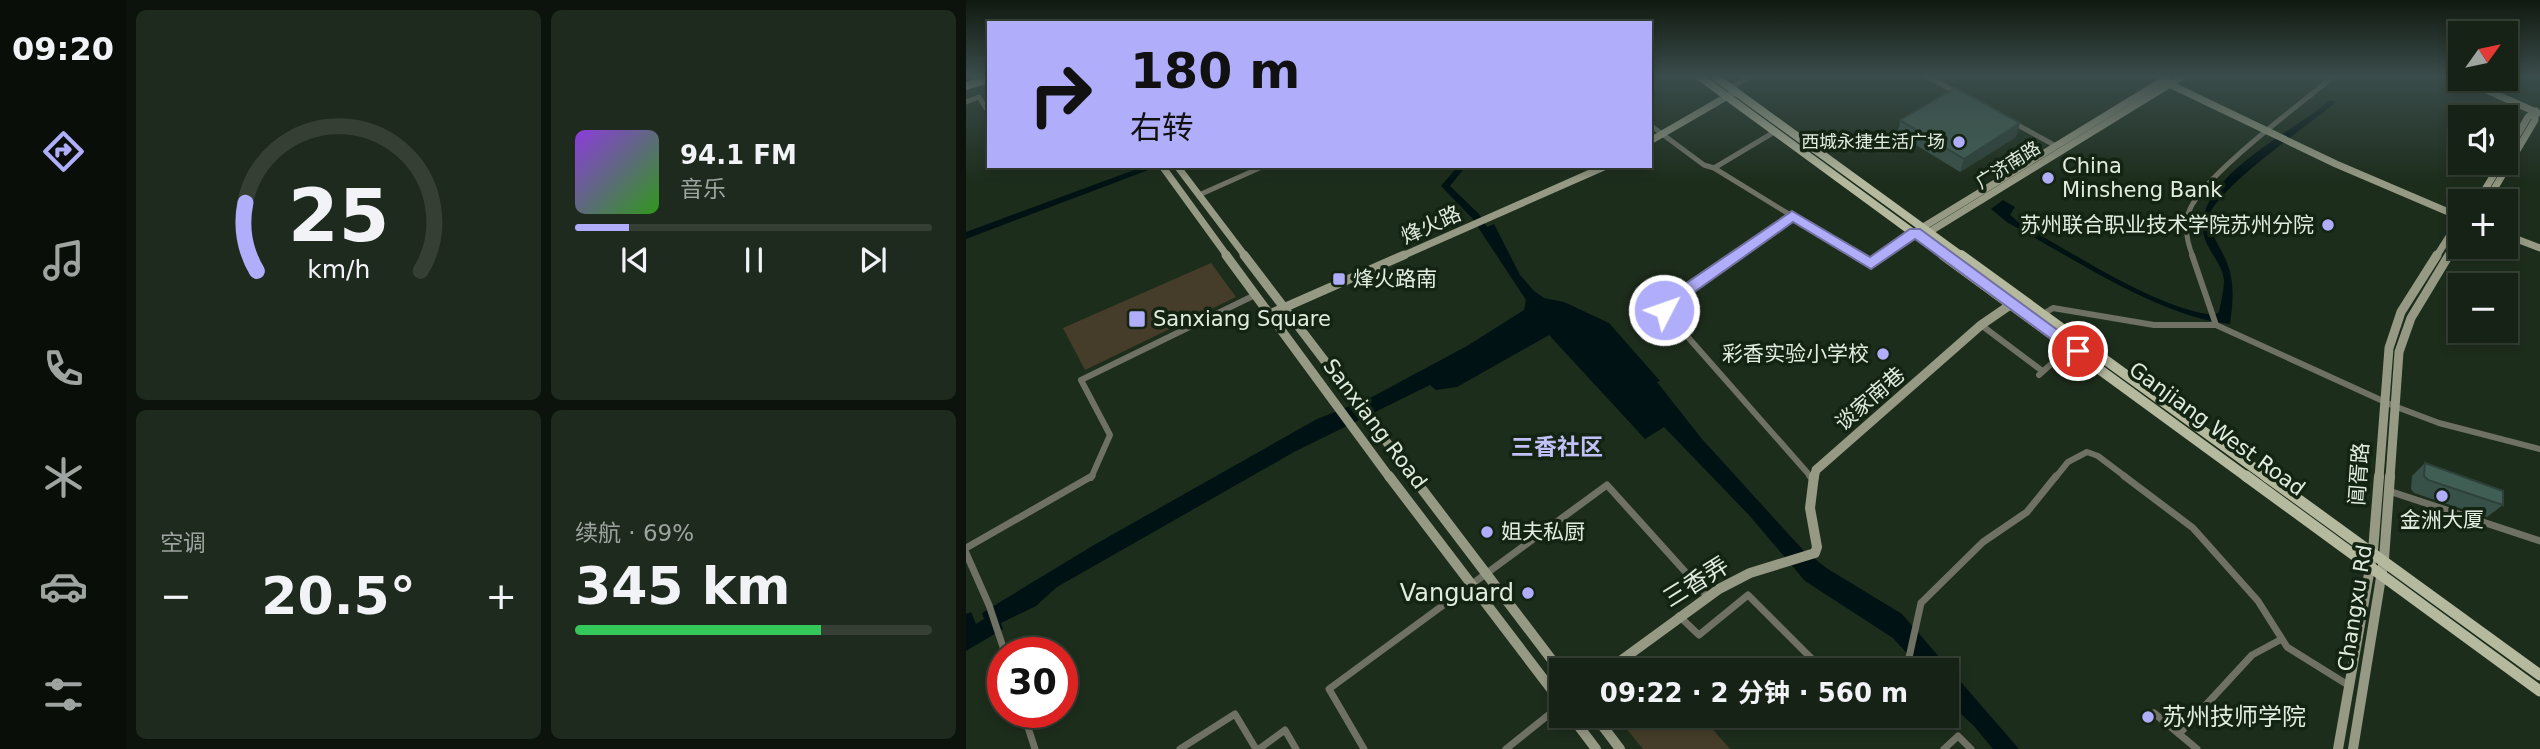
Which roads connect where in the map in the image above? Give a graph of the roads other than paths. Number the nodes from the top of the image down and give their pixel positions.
1 (1699, 111) edge
2 (1753, 111) edge
3 (1758, 111) edge
4 (2115, 111) edge
5 (2118, 111) edge
6 (2228, 111) edge
7 (2295, 111) edge
8 (2538, 111) edge
9 (2011, 122) edge
10 (1652, 126) edge
11 (1776, 131) junction
12 (2270, 133) junction
13 (1662, 134) junction
14 (2518, 134) edge
15 (1652, 140) edge
16 (2056, 146) junction
17 (1163, 168) edge
18 (1179, 168) edge
19 (1260, 168) edge
20 (1714, 168) junction
21 (1592, 169) edge
22 (2494, 189) edge
23 (1199, 195) junction
24 (2448, 213) edge
25 (1792, 216) junction
26 (1923, 231) junction
27 (2448, 238) edge
28 (2518, 240) edge
29 (2540, 248) edge
30 (2448, 258) edge
31 (1255, 295) junction
32 (2013, 303) junction
33 (1285, 308) junction
34 (2045, 313) junction
35 (1270, 314) junction
36 (2216, 324) junction
37 (1981, 325) junction
38 (2087, 344) junction
39 (2078, 351) junction
40 (2059, 357) dead end
41 (2384, 402) junction
42 (2394, 406) junction
43 (1338, 409) joint
44 (2540, 449) edge
45 (1813, 479) junction
46 (2389, 491) junction
47 (2540, 541) edge
48 (966, 551) edge
49 (2373, 551) junction
50 (2384, 559) junction
51 (2370, 566) junction
52 (1487, 574) junction
53 (2383, 575) junction
54 (1473, 585) junction
55 (1708, 597) junction
56 (1679, 616) junction
57 (1000, 637) edge
58 (2280, 640) junction
59 (1551, 658) edge
60 (1624, 658) edge
61 (1811, 658) edge
62 (1909, 658) edge
63 (2540, 674) edge
64 (2348, 685) junction
65 (1549, 688) edge
66 (2540, 691) edge
67 (2154, 713) dead end
68 (1549, 714) edge
69 (1028, 728) edge
70 (1580, 728) edge
71 (1604, 728) edge
72 (2179, 734) junction
73 (1035, 749) edge
74 (1180, 749) edge
75 (1257, 749) edge
76 (1296, 749) edge
77 (1364, 749) edge
78 (1506, 749) edge
79 (1596, 749) edge
80 (1620, 749) edge
81 (1944, 749) edge
82 (1971, 749) edge
83 (2197, 749) edge
84 (2338, 749) edge
85 (2353, 749) edge

1 - 13 main road
2 - 11 main road, Ganjiang West Road
3 - 26 main road, Ganjiang West Road
4 - 16 main road, 广济南路
5 - 26 main road, 广济南路
6 - 12 main road
7 - 12 street
8 - 14 main road
8 - 22 main road
9 - 16 street
10 - 13 street
11 - 20 street
11 - 26 main road, Ganjiang West Road
12 - 24 main road
12 - 36 street
13 - 15 main road
13 - 20 street
16 - 26 main road, 广济南路
17 - 31 main road, Sanxiang Road
18 - 23 main road, Sanxiang Road
19 - 23 street
20 - 25 street
21 - 33 main road, 烽火路
23 - 33 main road, Sanxiang Road
25 - 26 street
25 - 45 street
26 - 32 main road, Ganjiang West Road
26 - 34 main road, Ganjiang West Road
27 - 41 main road, 阊胥路
28 - 29 main road
30 - 42 main road, Changxu Rd
31 - 35 main road, Sanxiang Road
31 - 48 street
32 - 37 main road, 谈家南巷
32 - 39 main road, Ganjiang West Road
33 - 35 main road, 烽火路
33 - 52 main road, Sanxiang Road
34 - 36 street
34 - 38 main road, Ganjiang West Road
35 - 43 main road, Sanxiang Road
36 - 41 street
37 - 40 street
37 - 45 main road, 谈家南巷
38 - 39 main road
38 - 49 main road, Ganjiang West Road
39 - 51 main road, Ganjiang West Road
41 - 42 street
41 - 49 main road, 阊胥路
42 - 44 street
42 - 46 main road, Changxu Rd
43 - 54 main road, Sanxiang Road
45 - 55 main road, 三香弄
46 - 47 street
46 - 50 main road, Changxu Rd
48 - 57 street
49 - 50 main road, Ganjiang West Road
49 - 51 main road, 阊胥路
50 - 53 main road, Changxu Rd
50 - 63 main road, Ganjiang West Road
51 - 53 main road, Ganjiang West Road
51 - 64 main road, 阊胥路
52 - 54 street
52 - 55 street
52 - 59 main road, Sanxiang Road
53 - 66 main road, Ganjiang West Road
53 - 85 main road, Changxu Rd
54 - 65 main road, Sanxiang Road
54 - 77 street
55 - 56 main road, 三香弄
56 - 60 main road, 三香弄
56 - 61 street
58 - 62 street
58 - 64 street
58 - 72 street
64 - 84 main road, 阊胥路
67 - 72 street
68 - 78 street
69 - 73 street
70 - 79 main road
71 - 80 main road
72 - 83 street
74 - 75 street
75 - 76 street
81 - 82 street

